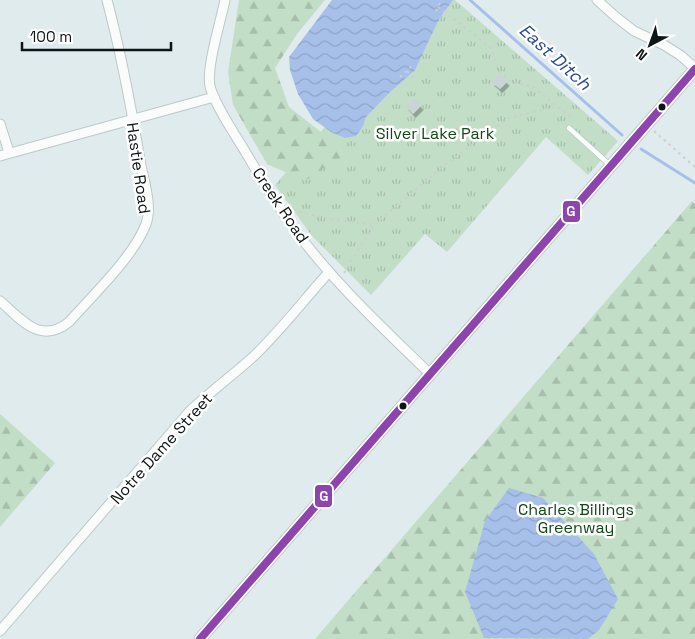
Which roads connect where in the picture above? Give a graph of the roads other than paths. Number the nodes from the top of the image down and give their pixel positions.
1 (107, 0) edge
2 (225, 0) edge
3 (597, 0) edge
4 (695, 69) edge
5 (214, 97) junction
6 (133, 118) junction
7 (0, 124) edge
8 (569, 128) dead end
9 (4, 154) edge
10 (611, 166) junction
11 (330, 272) junction
12 (0, 301) edge
13 (430, 374) junction
14 (0, 631) edge
15 (200, 639) edge

1 - 6 street, Hastie Road
2 - 5 street, Creek Road
3 - 4 street
4 - 10 street
5 - 6 street
5 - 11 street, Creek Road
6 - 9 street
6 - 12 street, Hastie Road
7 - 9 street
8 - 10 lane
10 - 13 street
11 - 13 street, Creek Road
11 - 14 street, Notre Dame Street
13 - 15 street

